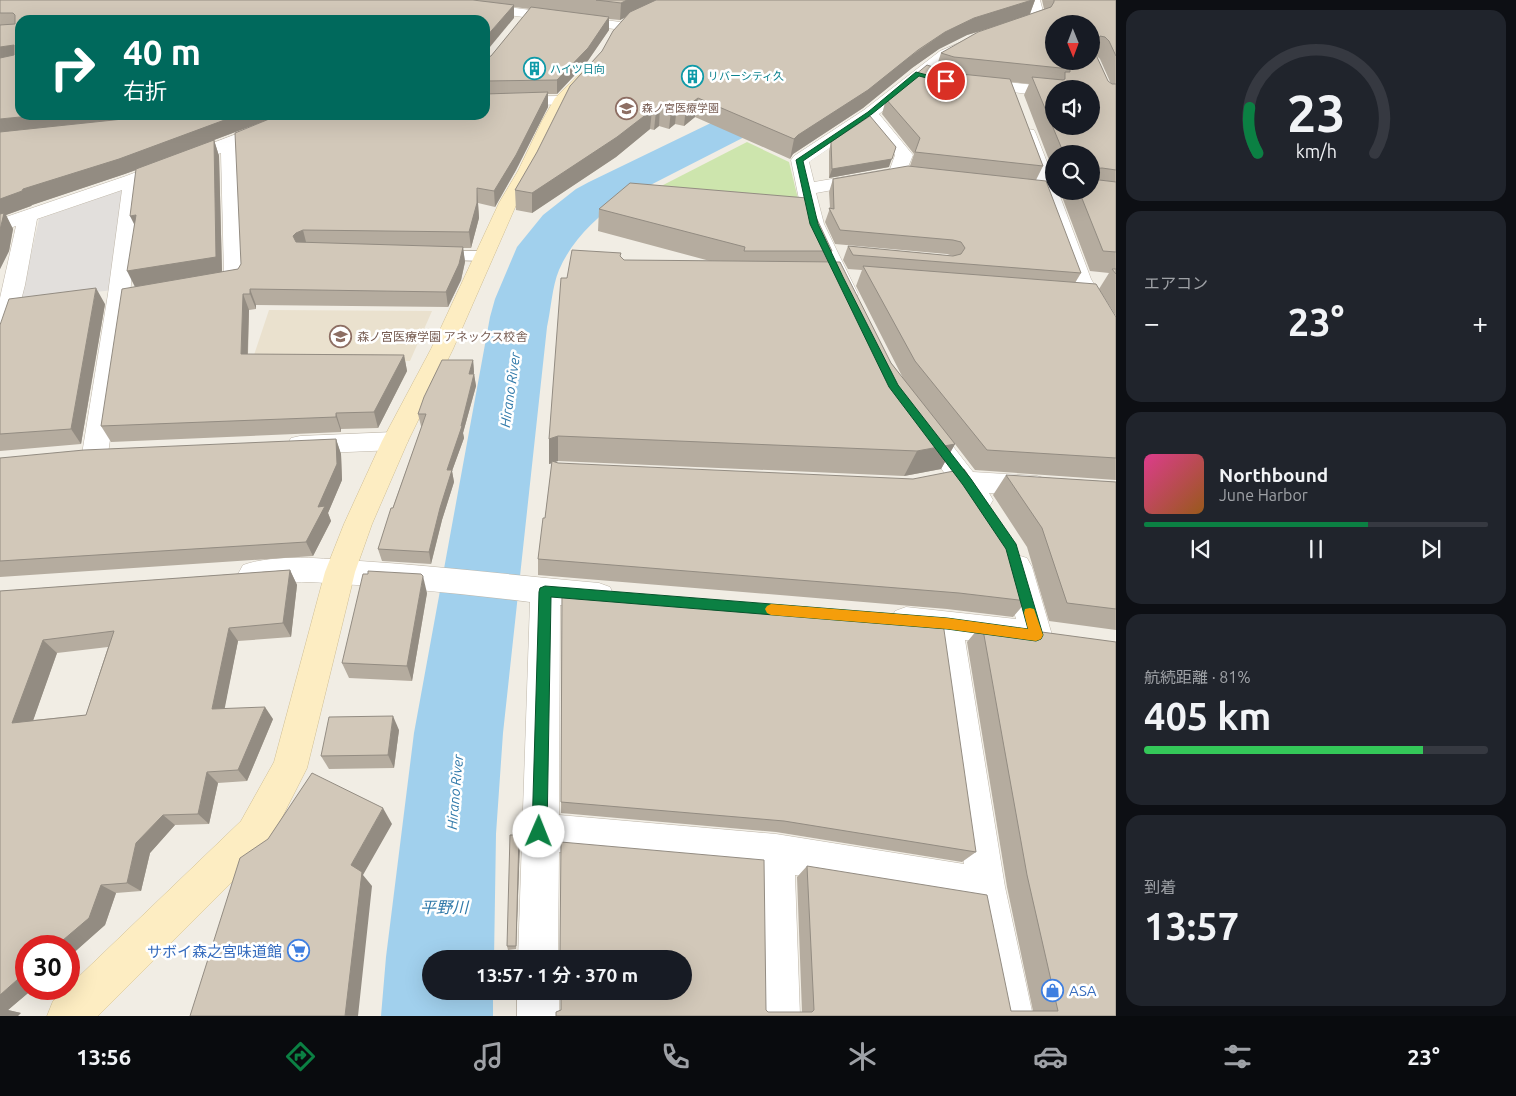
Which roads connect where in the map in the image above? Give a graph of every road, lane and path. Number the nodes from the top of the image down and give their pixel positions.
1 (674, 0) edge
2 (469, 6) edge
3 (538, 12) junction
4 (1042, 14) edge
5 (622, 26) junction
6 (516, 28) edge
7 (964, 83) edge
8 (1011, 88) junction
9 (1045, 91) edge
10 (560, 101) junction
11 (490, 102) edge
12 (870, 113) junction
13 (288, 120) edge
14 (229, 144) junction
15 (132, 180) junction
16 (1045, 186) edge
17 (805, 188) junction
18 (1051, 200) edge
19 (28, 215) junction
20 (0, 225) edge
21 (424, 255) edge
22 (484, 256) junction
23 (186, 288) edge
24 (12, 296) edge
25 (858, 316) edge
26 (0, 339) edge
27 (1116, 339) edge
28 (910, 409) edge
29 (396, 441) junction
30 (279, 446) edge
31 (95, 454) edge
32 (957, 479) junction
33 (1056, 488) edge
34 (989, 515) edge
35 (1011, 548) edge
36 (340, 572) junction
37 (228, 576) edge
38 (538, 590) junction
39 (623, 598) edge
40 (878, 618) edge
41 (947, 624) junction
42 (539, 832) junction
43 (776, 853) junction
44 (986, 887) junction
45 (538, 950) edge
46 (538, 1000) edge
47 (68, 1016) edge
48 (538, 1016) edge
49 (779, 1016) edge
50 (1012, 1016) edge

1 - 5 street
2 - 3 street
3 - 5 street
3 - 6 street
4 - 12 street
5 - 10 street
7 - 8 street
8 - 9 street
8 - 16 street
10 - 11 street
10 - 22 street
12 - 17 street
12 - 17 street
13 - 14 street
14 - 15 street
14 - 23 street
15 - 19 street
15 - 31 street
17 - 25 street
18 - 27 street
19 - 20 street
19 - 24 street
21 - 22 lane
22 - 29 street
24 - 26 street
28 - 32 street
29 - 30 street
29 - 36 street
32 - 33 street
32 - 34 street
35 - 41 street
36 - 37 street
36 - 38 street
36 - 47 street
38 - 39 street
38 - 42 street
40 - 41 street
41 - 44 street
42 - 43 street
42 - 45 street
43 - 44 street
43 - 49 street
44 - 50 street
46 - 48 street

